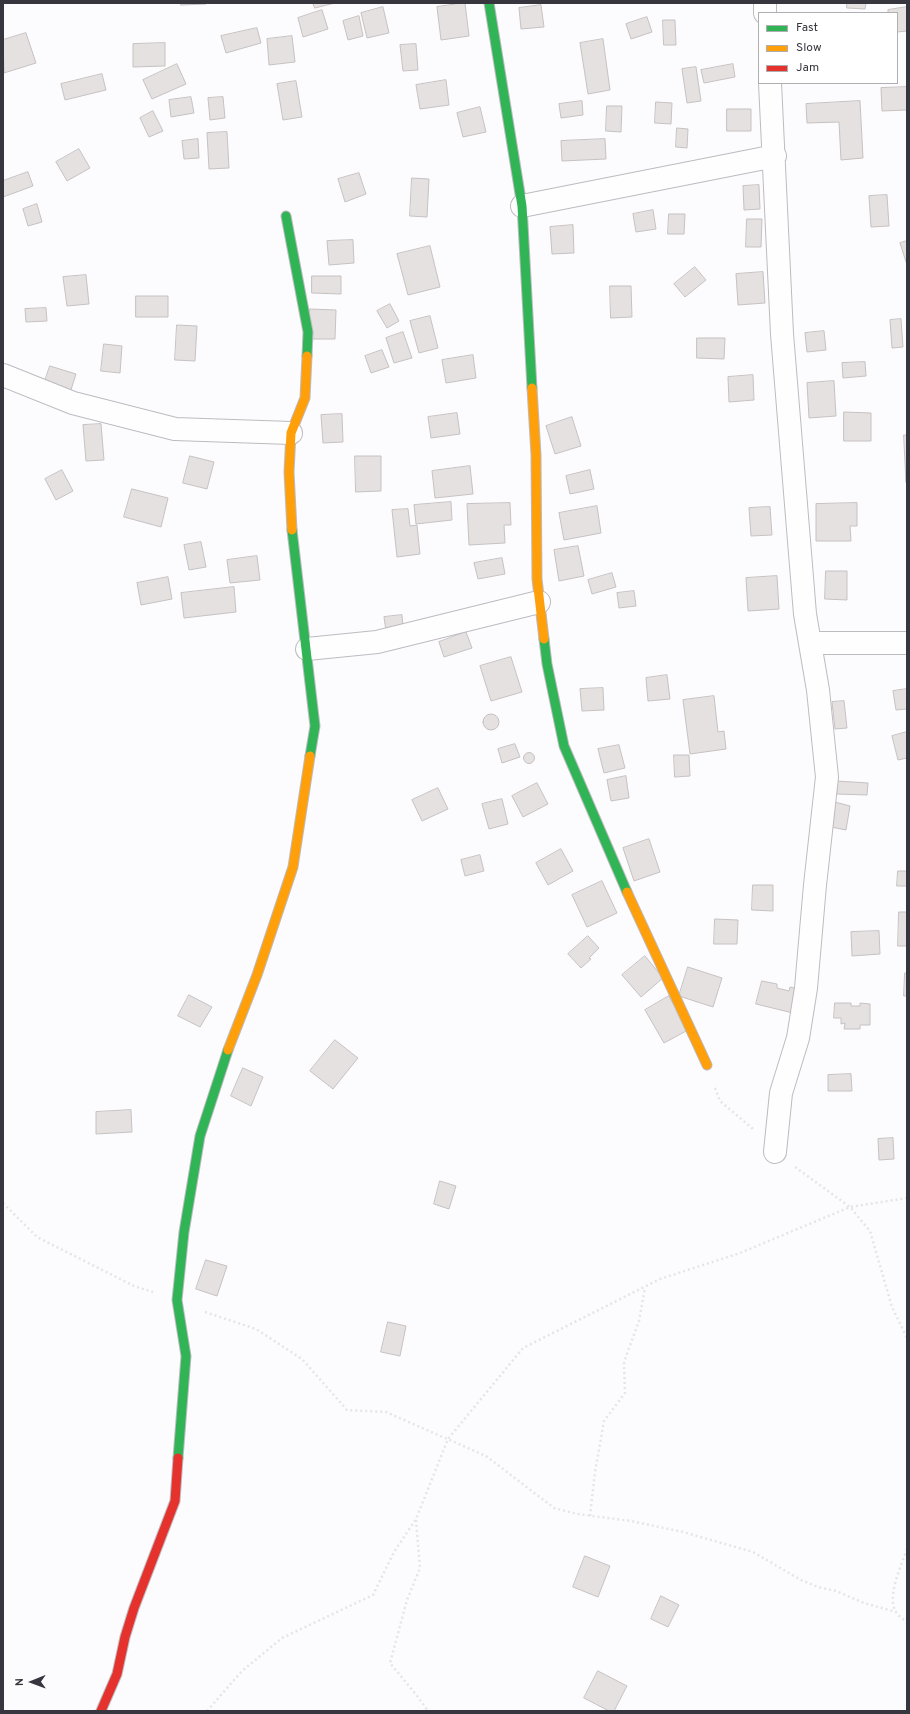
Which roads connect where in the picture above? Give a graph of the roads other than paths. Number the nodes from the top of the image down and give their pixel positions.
1 (489, 3) edge
2 (770, 84) edge
3 (775, 156) junction
4 (522, 206) junction
5 (286, 216) dead end
6 (3, 376) edge
7 (291, 433) junction
8 (539, 602) junction
9 (810, 643) junction
10 (907, 643) edge
11 (306, 649) junction
12 (707, 1065) road end
13 (775, 1152) road end
14 (101, 1711) edge

1 - 4 street
2 - 3 street
3 - 4 street
3 - 9 street
4 - 8 street
5 - 7 street
6 - 7 street
7 - 11 street
8 - 11 street
8 - 12 street
9 - 10 street
9 - 13 street
11 - 14 street

